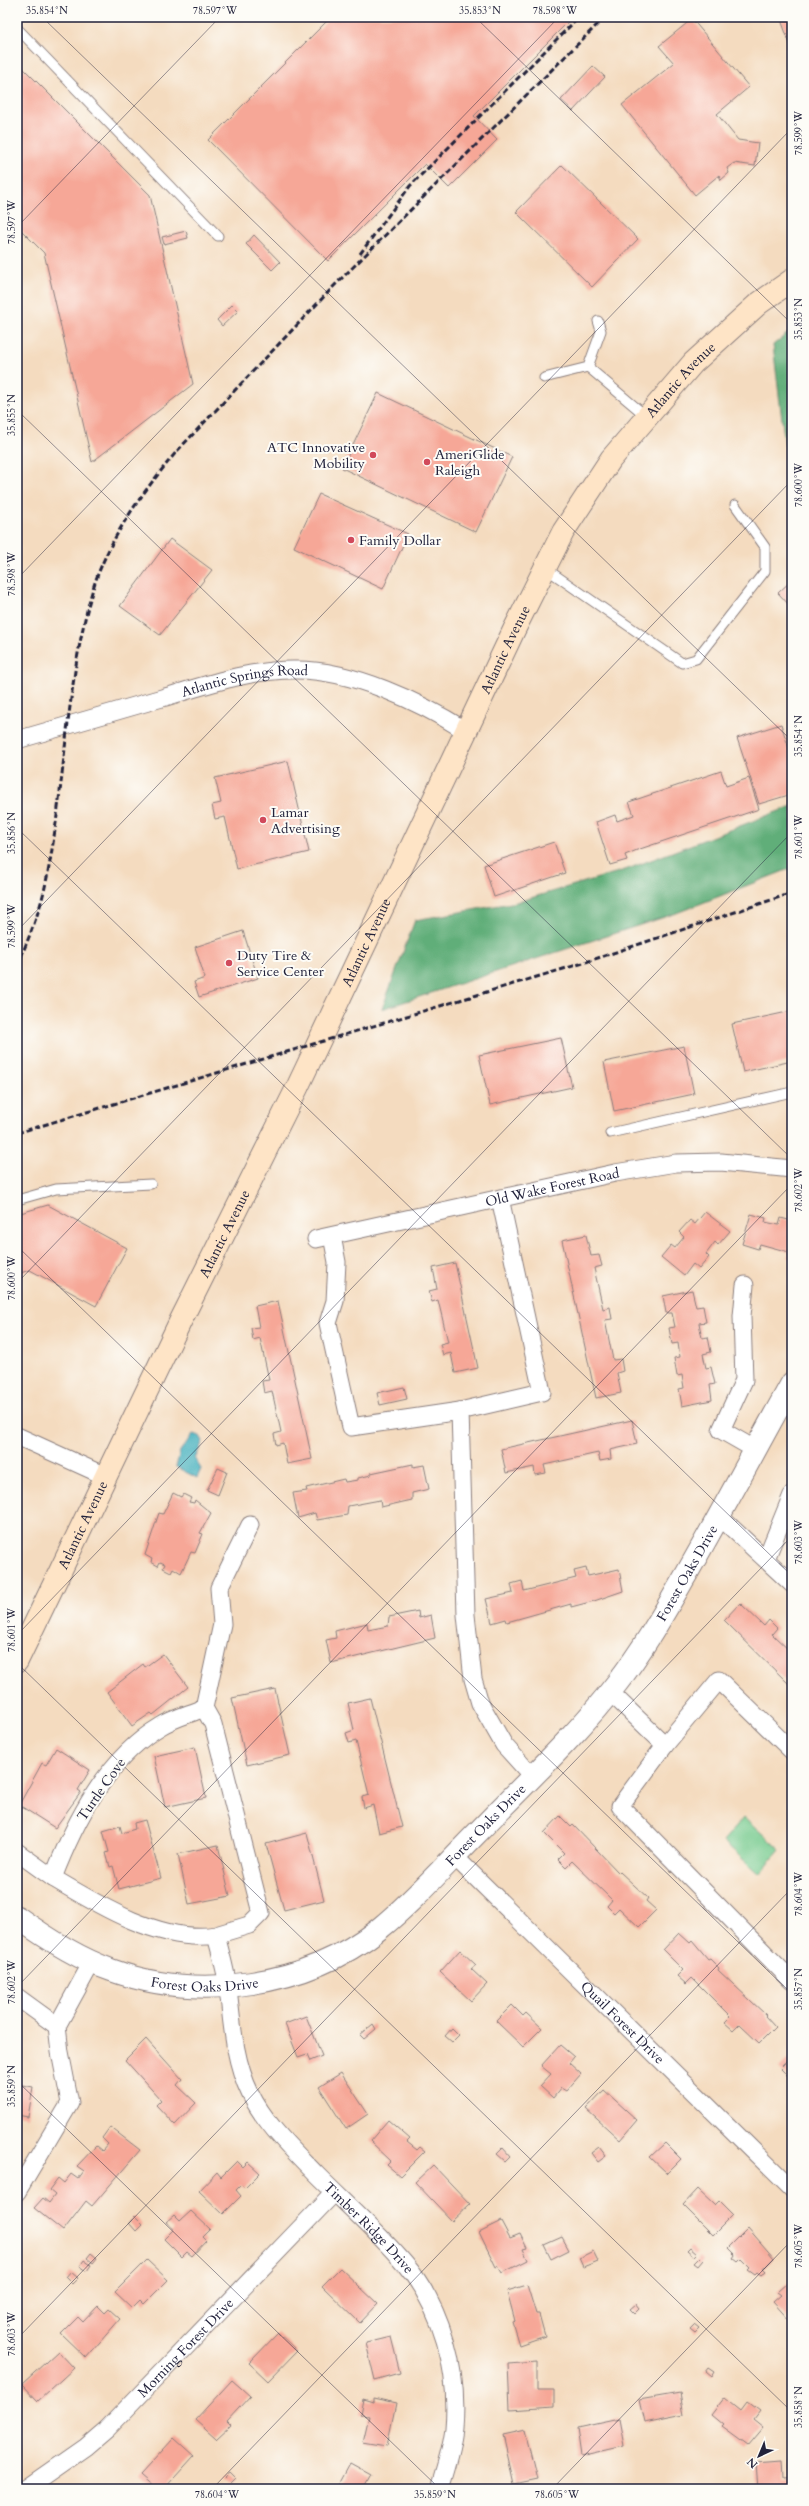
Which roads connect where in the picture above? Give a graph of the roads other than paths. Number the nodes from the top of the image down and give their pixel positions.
1 (17, 28) edge
2 (218, 236) dead end
3 (792, 280) edge
4 (598, 321) dead end
5 (588, 367) junction
6 (544, 378) dead end
7 (646, 416) junction
8 (735, 504) dead end
9 (545, 568) junction
10 (466, 731) junction
11 (17, 740) edge
12 (792, 1092) edge
13 (610, 1133) dead end
14 (792, 1170) edge
15 (150, 1184) dead end
16 (500, 1198) junction
17 (17, 1200) edge
18 (744, 1284) dead end
19 (792, 1383) edge
20 (460, 1411) junction
21 (17, 1436) edge
22 (756, 1450) junction
23 (105, 1476) junction
24 (792, 1495) edge
25 (719, 1516) junction
26 (250, 1525) dead end
27 (766, 1559) junction
28 (792, 1584) edge
29 (17, 1661) edge
30 (610, 1692) junction
31 (204, 1708) junction
32 (666, 1745) junction
33 (792, 1751) edge
34 (532, 1776) junction
35 (17, 1852) edge
36 (454, 1856) junction
37 (53, 1878) junction
38 (17, 1917) edge
39 (216, 1935) junction
40 (92, 1962) junction
41 (792, 1980) edge
42 (228, 1986) junction
43 (17, 1997) edge
44 (57, 2026) junction
45 (792, 2189) edge
46 (17, 2192) edge
47 (334, 2193) junction
48 (26, 2489) edge
49 (438, 2489) edge

1 - 2 lane
3 - 7 main road, Atlantic Avenue
4 - 5 lane
5 - 6 lane
5 - 7 lane
7 - 9 main road, Atlantic Avenue
8 - 9 lane
9 - 10 main road, Atlantic Avenue
10 - 11 street, Atlantic Springs Road
10 - 23 main road, Atlantic Avenue
12 - 13 lane
14 - 16 street, Old Wake Forest Road
15 - 17 lane
16 - 20 street
16 - 20 street, Old Wake Forest Road
18 - 22 street
19 - 22 street, Forest Oaks Drive
20 - 34 street
21 - 23 street
22 - 25 street, Forest Oaks Drive
23 - 29 main road, Atlantic Avenue
24 - 27 street
25 - 27 street
25 - 30 street, Forest Oaks Drive
26 - 31 street
27 - 28 street
30 - 32 street
30 - 34 street, Forest Oaks Drive
31 - 37 street, Turtle Cove
31 - 39 street
32 - 33 street
32 - 41 street
34 - 36 street, Forest Oaks Drive
35 - 37 street
36 - 42 street, Forest Oaks Drive
36 - 45 street, Quail Forest Drive
37 - 39 street
38 - 40 street, Forest Oaks Drive
39 - 42 street
40 - 42 street, Forest Oaks Drive
40 - 44 street
42 - 47 street, Timber Ridge Drive
43 - 44 street
44 - 46 street
47 - 48 street, Morning Forest Drive
47 - 49 street, Timber Ridge Drive

